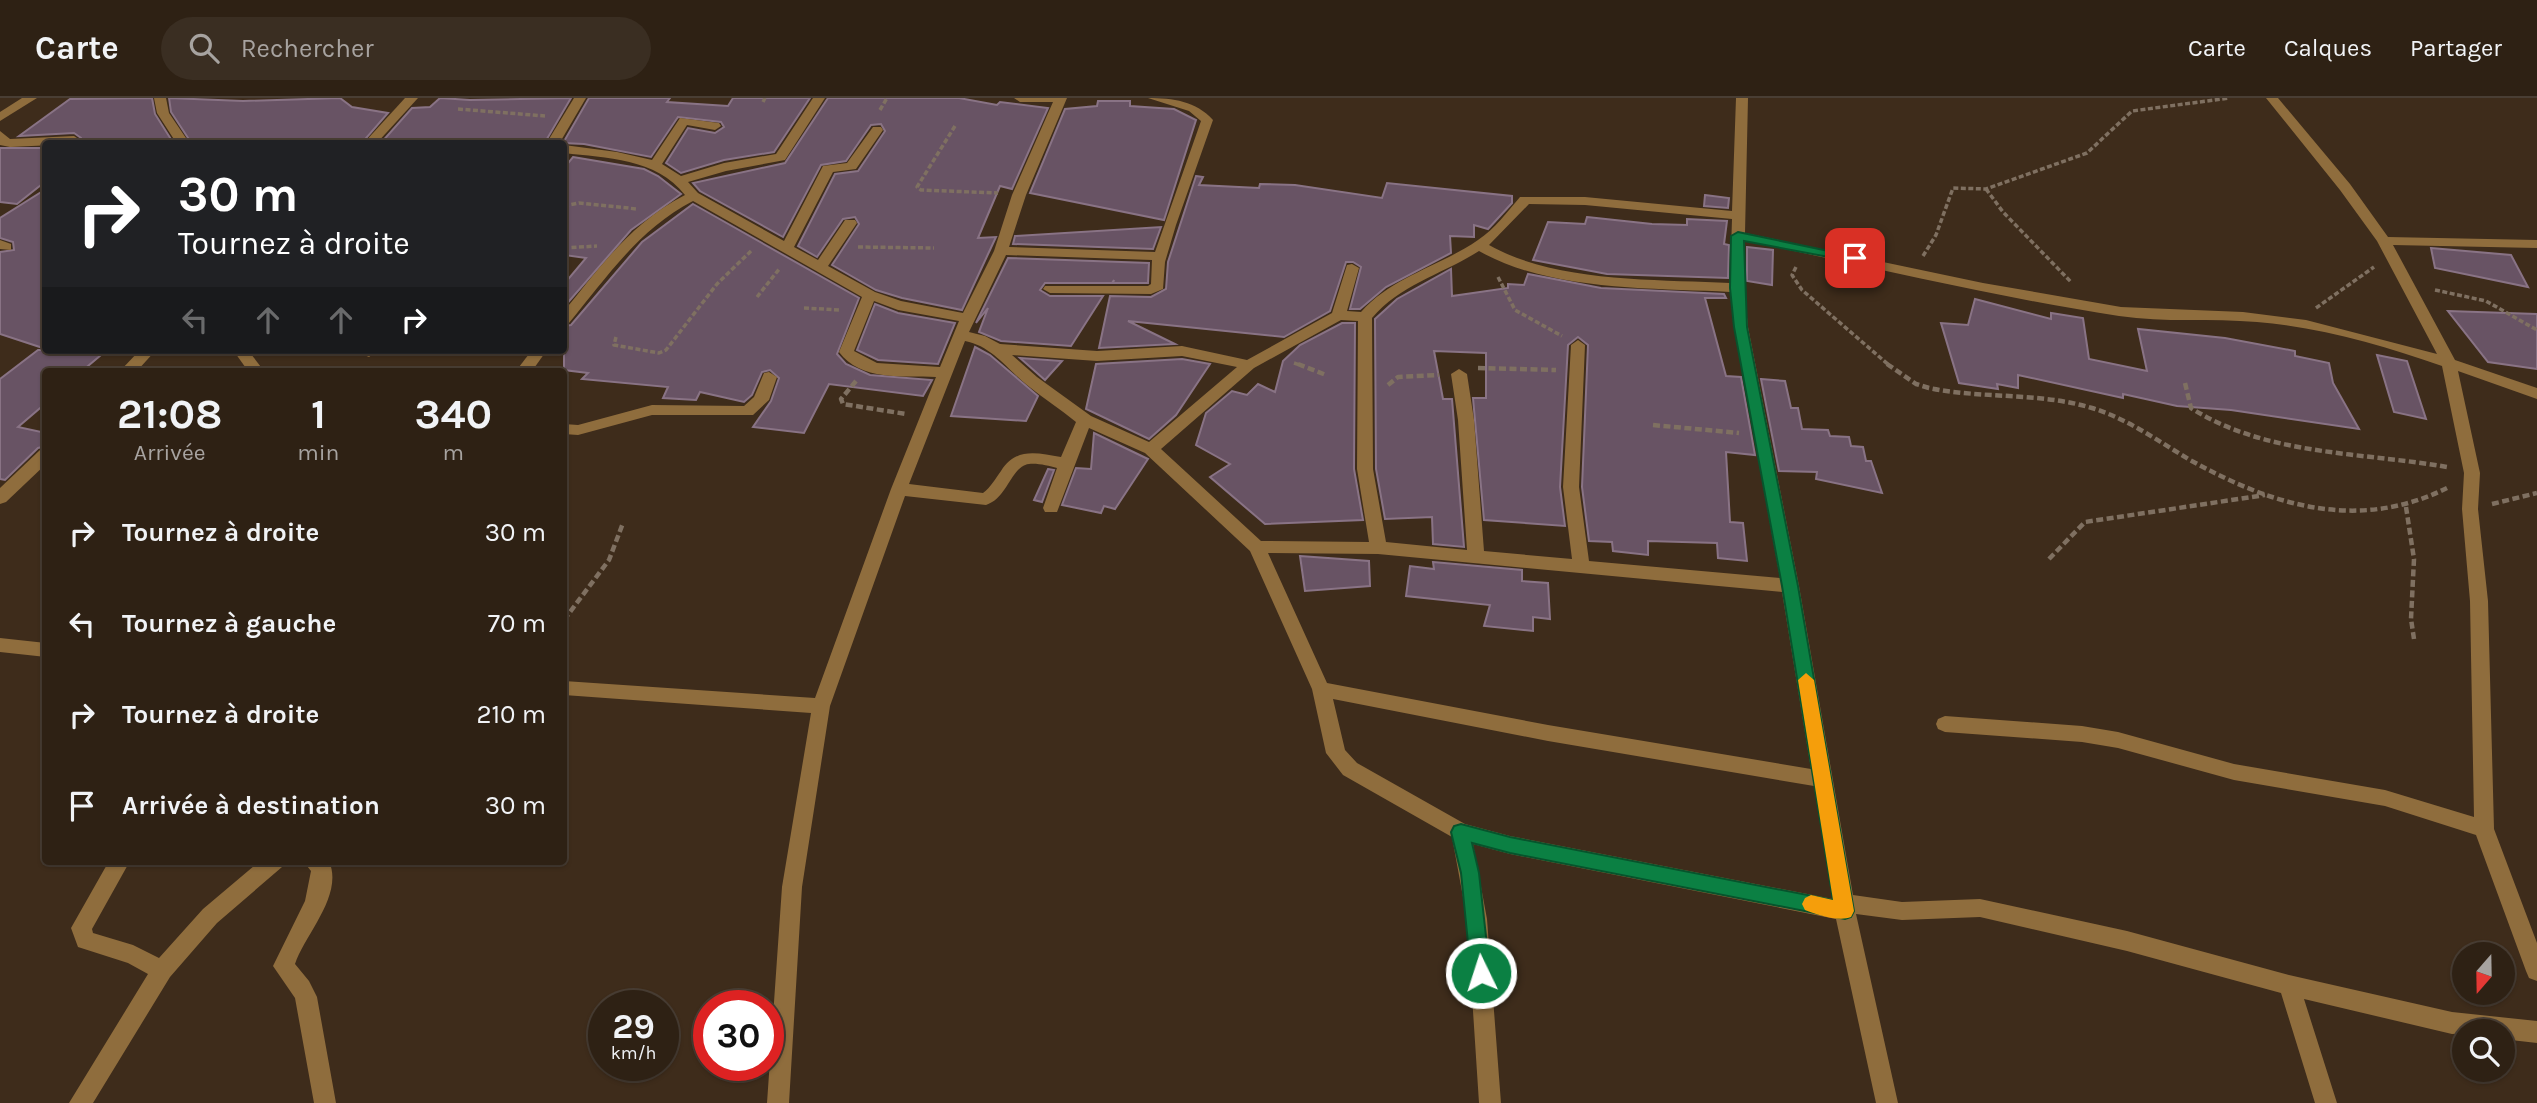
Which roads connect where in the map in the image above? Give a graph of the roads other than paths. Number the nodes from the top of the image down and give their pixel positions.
1 (31, 98) edge
2 (160, 98) edge
3 (412, 98) edge
4 (580, 98) edge
5 (818, 98) edge
6 (1020, 98) edge
7 (1061, 98) edge
8 (1154, 98) edge
9 (1742, 98) edge
10 (2272, 98) edge
11 (0, 117) edge
12 (715, 126) dead end
13 (877, 130) dead end
14 (0, 135) edge
15 (179, 140) edge
16 (373, 140) edge
17 (554, 140) edge
18 (42, 142) edge
19 (567, 150) edge
20 (655, 165) junction
21 (680, 180) junction
22 (693, 196) junction
23 (1737, 215) junction
24 (850, 223) dead end
25 (1738, 236) junction
26 (2537, 244) edge
27 (1479, 246) junction
28 (2386, 246) junction
29 (1001, 251) junction
30 (789, 252) junction
31 (1160, 256) junction
32 (820, 268) junction
33 (1352, 268) dead end
34 (1737, 288) junction
35 (1050, 289) dead end
36 (870, 295) junction
37 (1339, 315) junction
38 (567, 316) edge
39 (1365, 317) junction
40 (963, 326) junction
41 (1578, 345) road end
42 (997, 349) junction
43 (145, 354) edge
44 (243, 354) edge
45 (537, 354) edge
46 (2448, 360) junction
47 (1249, 365) junction
48 (131, 368) edge
49 (254, 368) edge
50 (526, 368) edge
51 (945, 372) junction
52 (1460, 374) dead end
53 (769, 377) dead end
54 (2537, 394) edge
55 (1085, 419) junction
56 (567, 429) edge
57 (1151, 449) junction
58 (42, 458) edge
59 (1064, 463) junction
60 (899, 489) junction
61 (0, 498) edge
62 (1051, 508) dead end
63 (1257, 547) junction
64 (1378, 548) junction
65 (1476, 557) junction
66 (1581, 566) junction
67 (1790, 586) junction
68 (0, 645) edge
69 (42, 650) edge
70 (567, 688) edge
71 (1321, 689) junction
72 (821, 706) junction
73 (1945, 724) dead end
74 (1822, 779) junction
75 (2484, 829) junction
76 (1461, 832) junction
77 (118, 865) edge
78 (270, 865) edge
79 (319, 865) edge
80 (1844, 907) junction
81 (162, 970) junction
82 (2537, 971) edge
83 (2289, 985) junction
84 (2537, 1032) edge
85 (80, 1103) edge
86 (324, 1103) edge
87 (778, 1103) edge
88 (1490, 1103) edge
89 (1887, 1103) edge
90 (2326, 1103) edge

1 - 11 street
2 - 15 street
3 - 16 street
4 - 17 street
5 - 21 street
6 - 7 street
7 - 29 street
8 - 31 street
9 - 23 street
10 - 28 street
12 - 20 street
13 - 30 street
14 - 18 street
19 - 20 street
20 - 21 street
21 - 22 street
22 - 30 street
22 - 38 street
23 - 25 street
23 - 27 street
24 - 32 street
25 - 34 street
25 - 46 street
26 - 28 street
27 - 34 street
27 - 39 street
28 - 46 street
29 - 31 street
29 - 40 street
30 - 32 street
31 - 35 street
32 - 36 street
33 - 37 street
34 - 67 street
36 - 40 street
36 - 51 street
37 - 39 street
37 - 47 street
39 - 64 street
40 - 42 street
40 - 51 street
41 - 66 street
42 - 47 street
42 - 55 street
43 - 48 street
44 - 49 street
45 - 50 street
46 - 54 street
46 - 75 street
47 - 57 street
51 - 60 street
52 - 65 street
53 - 56 street
55 - 57 street
55 - 59 street
57 - 63 street
58 - 61 street
59 - 60 street
59 - 62 street
60 - 72 street
63 - 64 street
63 - 71 street
64 - 65 street
65 - 66 street
66 - 67 street
67 - 74 street
68 - 69 street
70 - 72 street
71 - 74 street
71 - 76 street
72 - 87 street
73 - 75 street
74 - 80 street
75 - 82 street
76 - 80 street
76 - 88 street
77 - 81 street
78 - 81 street
79 - 86 street
80 - 83 street
80 - 89 street
81 - 85 street
83 - 84 street
83 - 90 street

